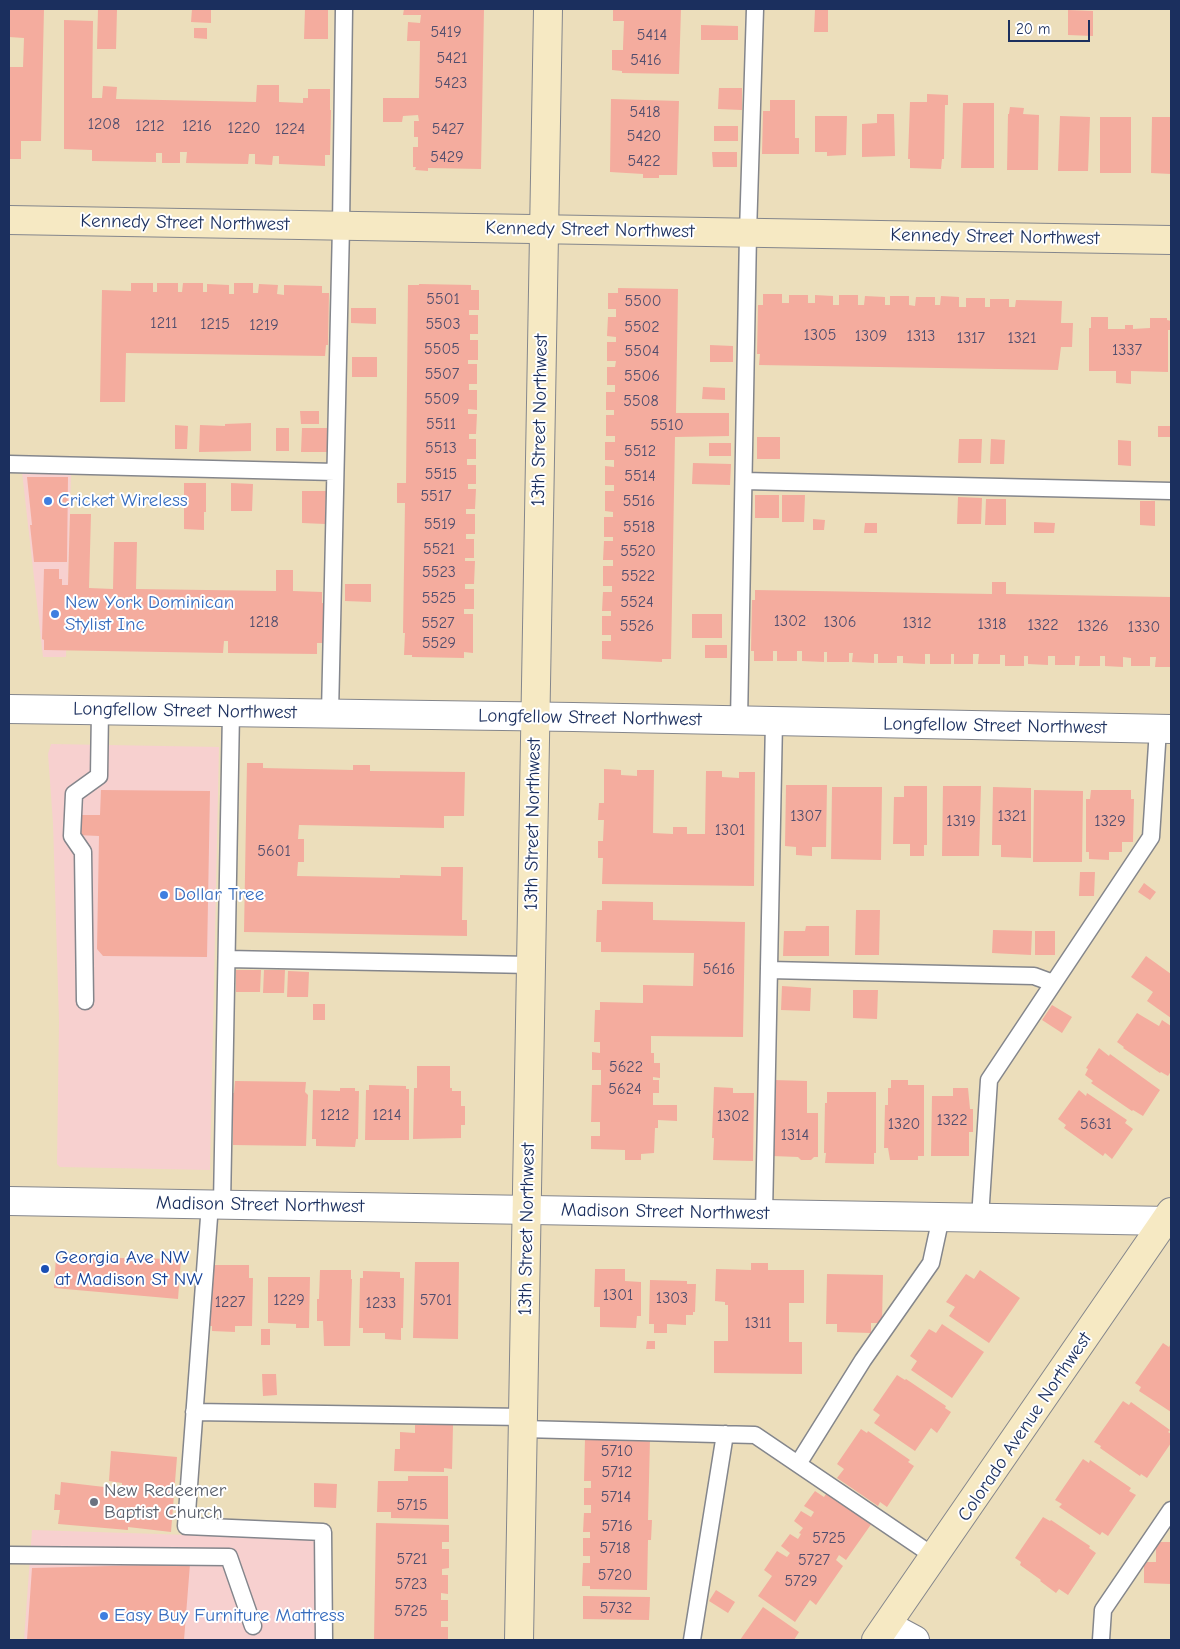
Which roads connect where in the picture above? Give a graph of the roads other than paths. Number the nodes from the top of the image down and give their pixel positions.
1 (344, 9) edge
2 (548, 9) edge
3 (755, 9) edge
4 (9, 220) edge
5 (341, 226) junction
6 (544, 230) junction
7 (748, 233) junction
8 (1171, 240) edge
9 (9, 464) edge
10 (334, 472) junction
11 (744, 481) junction
12 (1171, 491) edge
13 (9, 709) edge
14 (100, 710) junction
15 (231, 712) junction
16 (330, 713) junction
17 (535, 716) junction
18 (740, 721) junction
19 (774, 721) junction
20 (1165, 729) edge
21 (227, 959) junction
22 (531, 965) junction
23 (769, 970) junction
24 (1054, 983) junction
25 (85, 1001) dead end
26 (9, 1201) edge
27 (216, 1204) junction
28 (527, 1209) junction
29 (764, 1214) junction
30 (941, 1217) junction
31 (980, 1218) junction
32 (1169, 1218) edge
33 (194, 1412) junction
34 (524, 1423) junction
35 (725, 1434) junction
36 (798, 1464) junction
37 (1171, 1510) edge
38 (9, 1555) edge
39 (935, 1558) junction
40 (253, 1626) dead end
41 (882, 1632) edge
42 (324, 1640) edge
43 (519, 1640) edge
44 (692, 1640) edge
45 (915, 1640) edge
46 (1101, 1640) edge

1 - 5 lane
2 - 6 street, 13th Street Northwest
3 - 7 lane
4 - 5 street, Kennedy Street Northwest
5 - 6 street, Kennedy Street Northwest
5 - 10 lane
6 - 7 street, Kennedy Street Northwest
6 - 17 street, 13th Street Northwest
7 - 8 street, Kennedy Street Northwest
7 - 11 lane
9 - 10 lane
10 - 16 lane
11 - 12 lane
11 - 18 lane
13 - 14 street, Longfellow Street Northwest
14 - 15 street, Longfellow Street Northwest
14 - 25 lane
15 - 16 street, Longfellow Street Northwest
15 - 21 lane
16 - 17 street, Longfellow Street Northwest
17 - 18 street, Longfellow Street Northwest
17 - 22 street, 13th Street Northwest
18 - 19 street, Longfellow Street Northwest
19 - 20 street, Longfellow Street Northwest
19 - 23 lane
20 - 24 lane
21 - 22 lane
21 - 27 lane
22 - 28 street, 13th Street Northwest
23 - 24 lane
23 - 29 lane
24 - 31 lane
26 - 27 street, Madison Street Northwest
27 - 28 street, Madison Street Northwest
27 - 33 lane
28 - 29 street, Madison Street Northwest
28 - 34 street, 13th Street Northwest
29 - 30 street, Madison Street Northwest
30 - 31 street, Madison Street Northwest
30 - 36 lane
31 - 32 street, Madison Street Northwest
32 - 39 street, Colorado Avenue Northwest
33 - 34 lane
33 - 42 lane
34 - 35 lane
34 - 43 street, 13th Street Northwest
35 - 36 lane
35 - 44 lane
36 - 39 lane
37 - 46 lane
38 - 40 lane
39 - 41 street, Colorado Avenue Northwest
41 - 45 street

